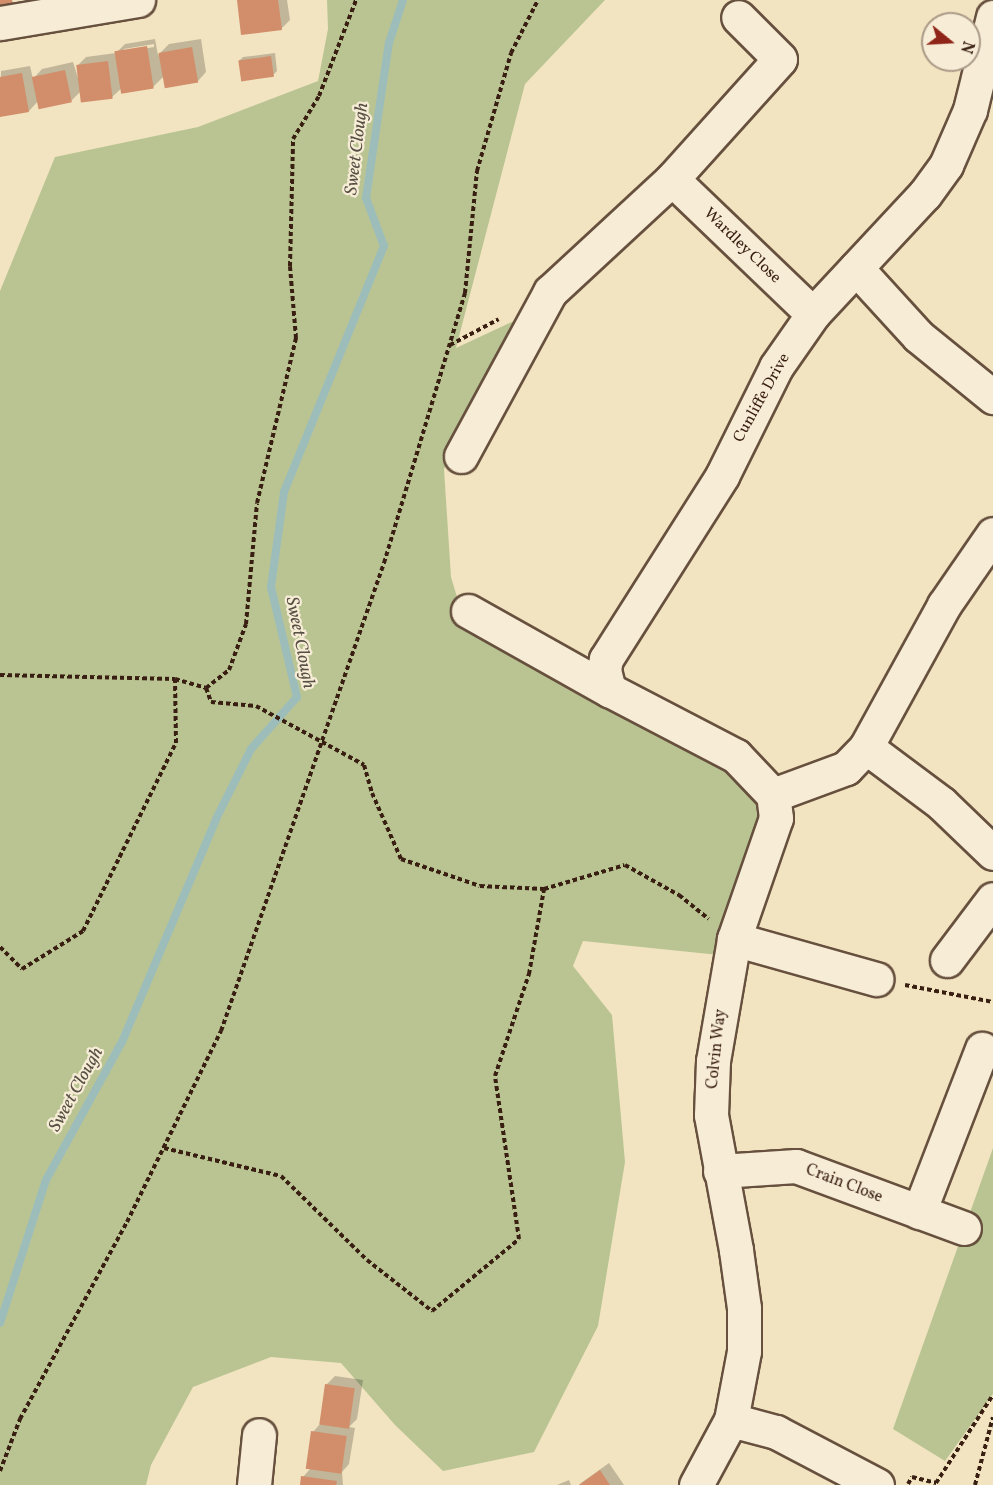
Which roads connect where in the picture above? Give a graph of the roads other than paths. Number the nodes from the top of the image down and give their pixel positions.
1 (138, 0) edge
2 (738, 17) dead end
3 (993, 17) edge
4 (0, 23) edge
5 (982, 112) edge
6 (672, 179) junction
7 (856, 268) junction
8 (813, 314) junction
9 (993, 397) edge
10 (461, 456) dead end
11 (993, 534) edge
12 (468, 610) dead end
13 (613, 693) junction
14 (866, 747) junction
15 (773, 795) junction
16 (993, 853) edge
17 (993, 899) edge
18 (734, 939) junction
19 (947, 960) dead end
20 (876, 979) road end
21 (982, 1048) dead end
22 (720, 1171) junction
23 (919, 1212) junction
24 (964, 1228) dead end
25 (731, 1420) junction
26 (259, 1435) dead end
27 (254, 1485) edge
28 (696, 1485) edge
29 (877, 1485) edge

1 - 4 street
2 - 6 street
3 - 5 street, Cunliffe Drive
5 - 7 street, Cunliffe Drive
6 - 8 street, Wardley Close
6 - 10 street
7 - 8 street, Cunliffe Drive
7 - 9 street
8 - 13 street, Cunliffe Drive
11 - 14 street
12 - 13 street
13 - 15 street
14 - 15 street
14 - 16 street
15 - 18 street, Colvin Way
17 - 19 street
18 - 20 street
18 - 22 street, Colvin Way
21 - 23 street
22 - 23 street, Crain Close
22 - 25 street, Colvin Way
23 - 24 street, Crain Close
25 - 28 street, Colvin Way
25 - 29 street
26 - 27 street

